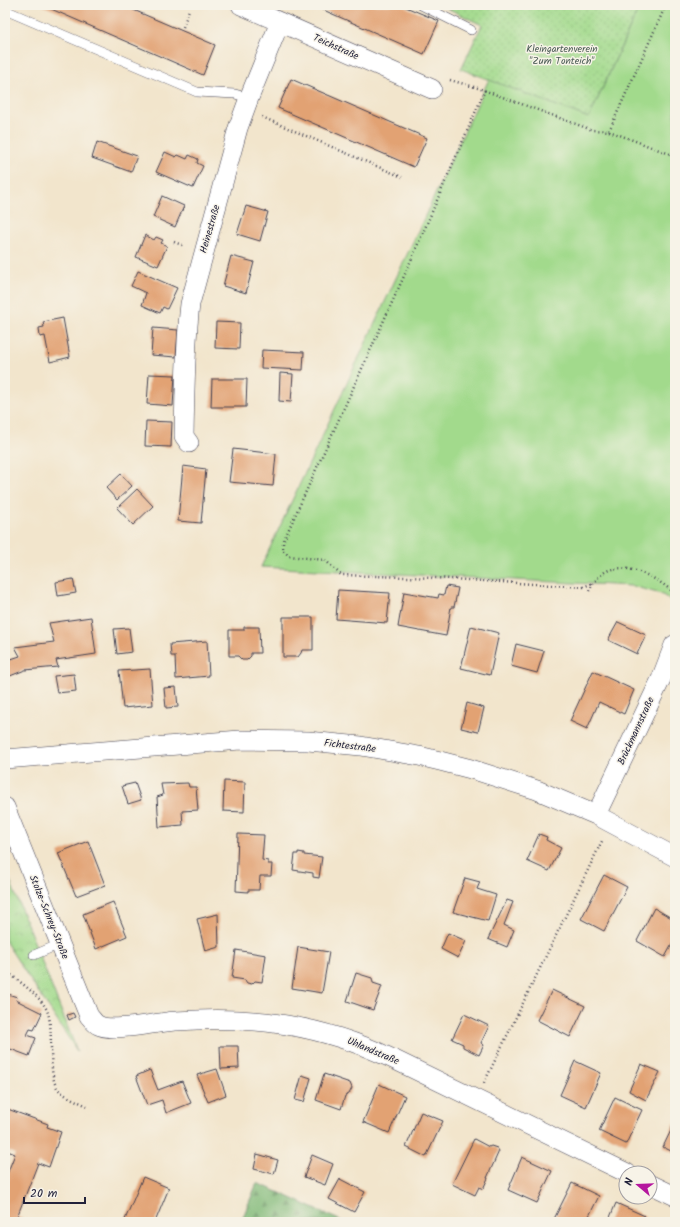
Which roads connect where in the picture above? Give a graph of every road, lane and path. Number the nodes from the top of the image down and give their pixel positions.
1 (241, 5) edge
2 (421, 5) edge
3 (666, 5) edge
4 (5, 10) edge
5 (189, 10) dead end
6 (280, 22) junction
7 (182, 27) dead end
8 (471, 30) dead end
9 (437, 84) joint
10 (485, 90) junction
11 (247, 104) junction
12 (609, 131) junction
13 (675, 156) edge
14 (402, 177) dead end
15 (189, 443) dead end
16 (593, 584) junction
17 (589, 591) dead end
18 (675, 594) edge
19 (674, 645) dead end
20 (5, 759) edge
21 (5, 807) edge
22 (603, 819) junction
23 (675, 857) edge
24 (60, 944) junction
25 (34, 955) dead end
26 (5, 970) edge
27 (97, 1025) joint
28 (476, 1099) junction
29 (87, 1106) dead end
30 (618, 1169) edge
31 (658, 1188) edge
32 (675, 1196) edge

1 - 6 street, Teichstraße
2 - 8 lane
3 - 12 path
4 - 11 lane
5 - 7 path
6 - 9 street, Teichstraße
6 - 11 street, Heinestraße
9 - 10 path
10 - 12 path
10 - 16 path
11 - 14 path
11 - 15 street, Heinestraße
12 - 13 path
16 - 17 path
16 - 18 path
19 - 22 street, Brückmannstraße
20 - 22 street, Fichtestraße
21 - 24 street, Stolze-Schrey-Straße
22 - 23 street, Fichtestraße
22 - 28 path
24 - 25 lane
24 - 27 street, Stolze-Schrey-Straße
26 - 29 path
27 - 28 street, Uhlandstraße
28 - 30 street, Uhlandstraße
31 - 32 street

